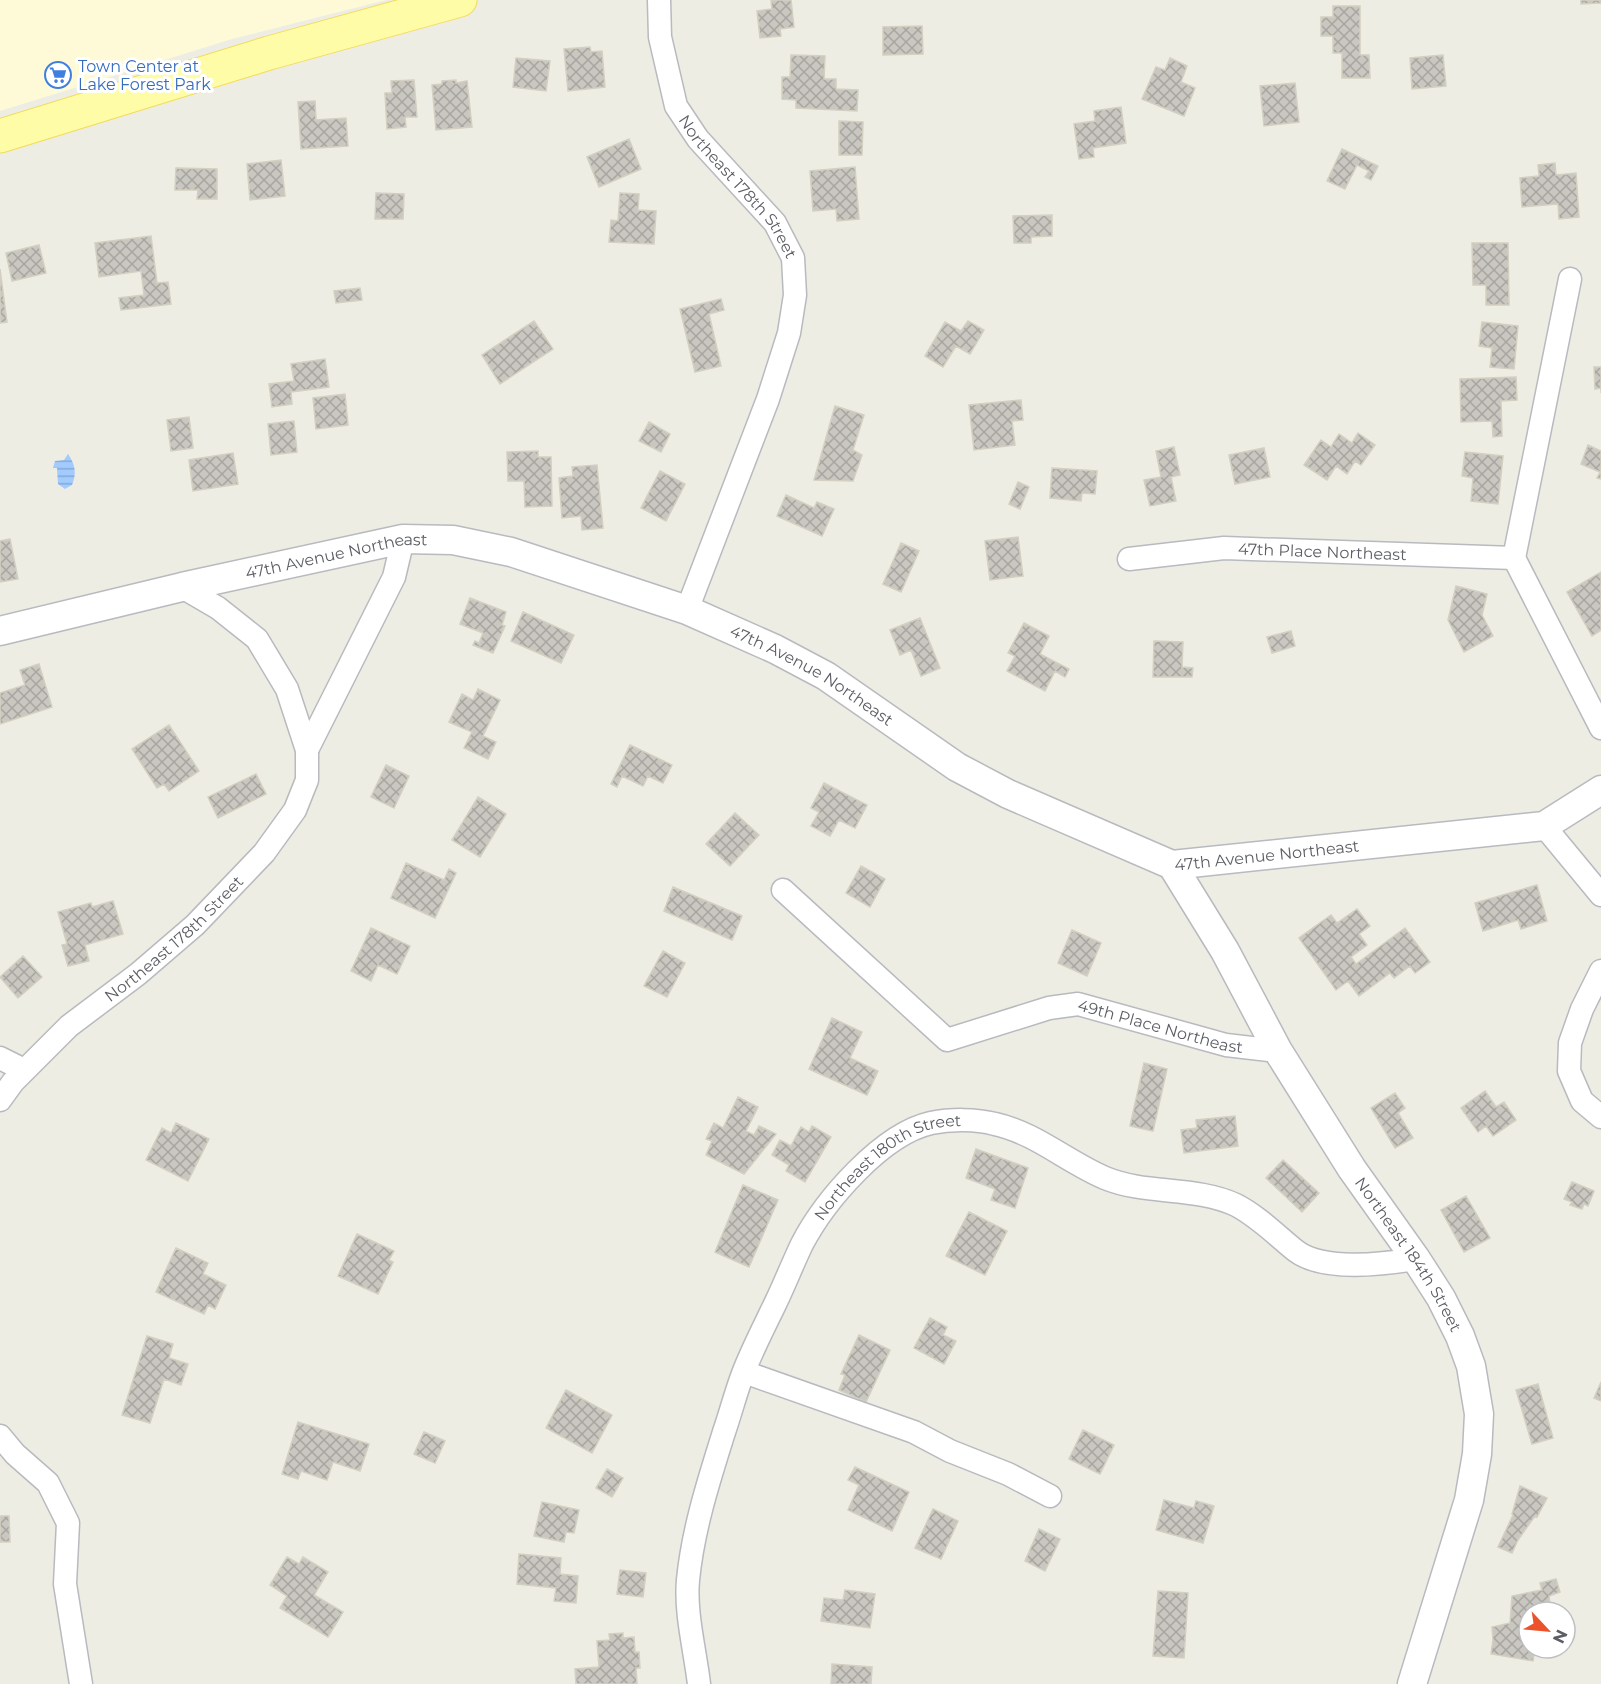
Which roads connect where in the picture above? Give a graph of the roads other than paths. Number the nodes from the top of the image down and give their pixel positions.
1 (460, 0) edge
2 (659, 0) edge
3 (0, 136) edge
4 (1570, 279) dead end
5 (403, 539) junction
6 (1515, 558) junction
7 (1129, 559) dead end
8 (182, 587) junction
9 (687, 610) junction
10 (0, 631) edge
11 (1601, 728) edge
12 (307, 750) junction
13 (1601, 790) edge
14 (1544, 826) junction
15 (1172, 865) junction
16 (783, 890) dead end
17 (1601, 895) edge
18 (1601, 971) edge
19 (1278, 1051) junction
20 (0, 1058) edge
21 (24, 1070) junction
22 (0, 1100) edge
23 (1601, 1117) edge
24 (1416, 1258) junction
25 (744, 1372) junction
26 (0, 1436) edge
27 (1050, 1496) dead end
28 (81, 1684) edge
29 (699, 1684) edge
30 (1412, 1684) edge

1 - 3 main road
2 - 9 street, Northeast 178th Street
4 - 6 street
5 - 8 street, 47th Avenue Northeast
5 - 9 street, 47th Avenue Northeast
5 - 12 street, Northeast 178th Street
6 - 7 street, 47th Place Northeast
6 - 11 street
8 - 10 street, 47th Avenue Northeast
8 - 12 street, Northeast 178th Street
9 - 15 street, 47th Avenue Northeast
12 - 21 street, Northeast 178th Street
13 - 14 street, 47th Avenue Northeast
14 - 15 street, 47th Avenue Northeast
14 - 17 street
15 - 19 street, Northeast 184th Street
16 - 19 street, 49th Place Northeast
18 - 23 street
19 - 24 street, Northeast 184th Street
20 - 21 street
21 - 22 street, Northeast 178th Street
24 - 25 street, Northeast 180th Street
24 - 30 street, Northeast 184th Street
25 - 27 street
25 - 29 street, Northeast 180th Street
26 - 28 street

